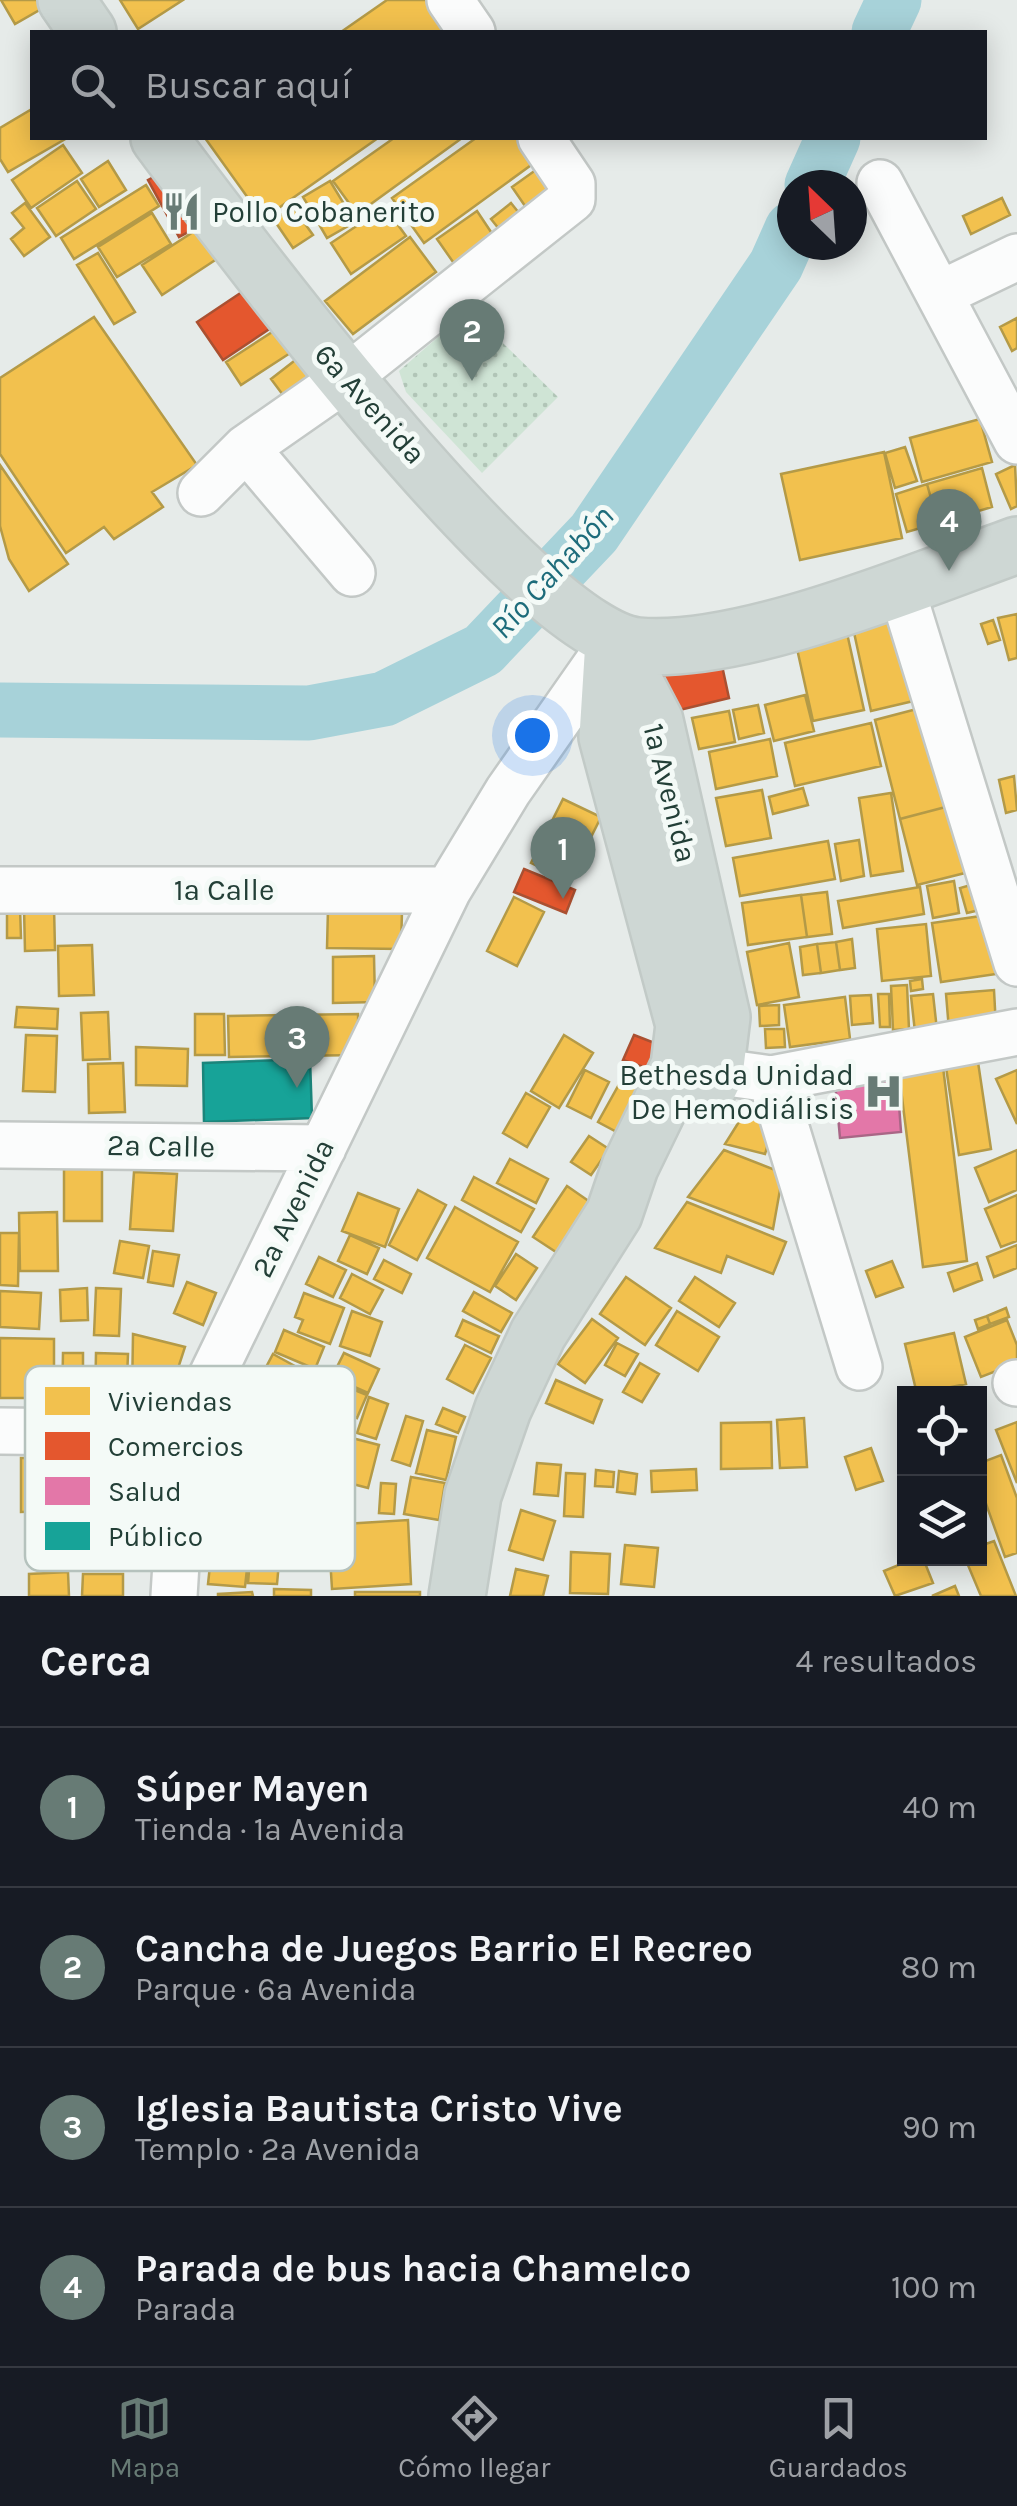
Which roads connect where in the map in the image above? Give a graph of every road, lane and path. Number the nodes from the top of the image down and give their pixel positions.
1 (66, 0) edge
2 (450, 0) edge
3 (87, 30) edge
4 (471, 30) edge
5 (162, 140) edge
6 (542, 140) edge
7 (880, 183) dead end
8 (1017, 258) edge
9 (940, 294) junction
10 (345, 379) junction
11 (1017, 441) edge
12 (246, 448) junction
13 (201, 492) dead end
14 (1017, 545) edge
15 (352, 574) dead end
16 (901, 587) junction
17 (596, 631) junction
18 (607, 738) junction
19 (508, 792) junction
20 (0, 890) edge
21 (448, 890) junction
22 (1017, 963) edge
23 (1017, 1032) edge
24 (697, 1070) junction
25 (771, 1079) junction
26 (0, 1145) edge
27 (322, 1148) junction
28 (216, 1366) edge
29 (859, 1367) dead end
30 (0, 1432) edge
31 (25, 1432) edge
32 (176, 1571) edge
33 (174, 1596) edge
34 (457, 1596) edge

1 - 3 main road
2 - 4 street
5 - 10 main road, 6a Avenida
6 - 10 street
7 - 9 street
8 - 9 street
9 - 11 street
10 - 12 street
10 - 17 main road, 6a Avenida
12 - 13 street
12 - 15 street
14 - 16 main road
16 - 17 main road
16 - 22 street
17 - 18 main road, 1a Avenida
17 - 19 street, 2a Avenida
17 - 24 main road, 1a Avenida
18 - 19 street
18 - 24 main road, 1a Avenida
19 - 21 street, 2a Avenida
20 - 21 street, 1a Calle
21 - 27 street, 2a Avenida
23 - 25 street
24 - 25 street
24 - 34 main road, 1a Avenida
25 - 29 street
26 - 27 street, 2a Calle
27 - 28 street, 2a Avenida
30 - 31 street
32 - 33 street, 2a Avenida

